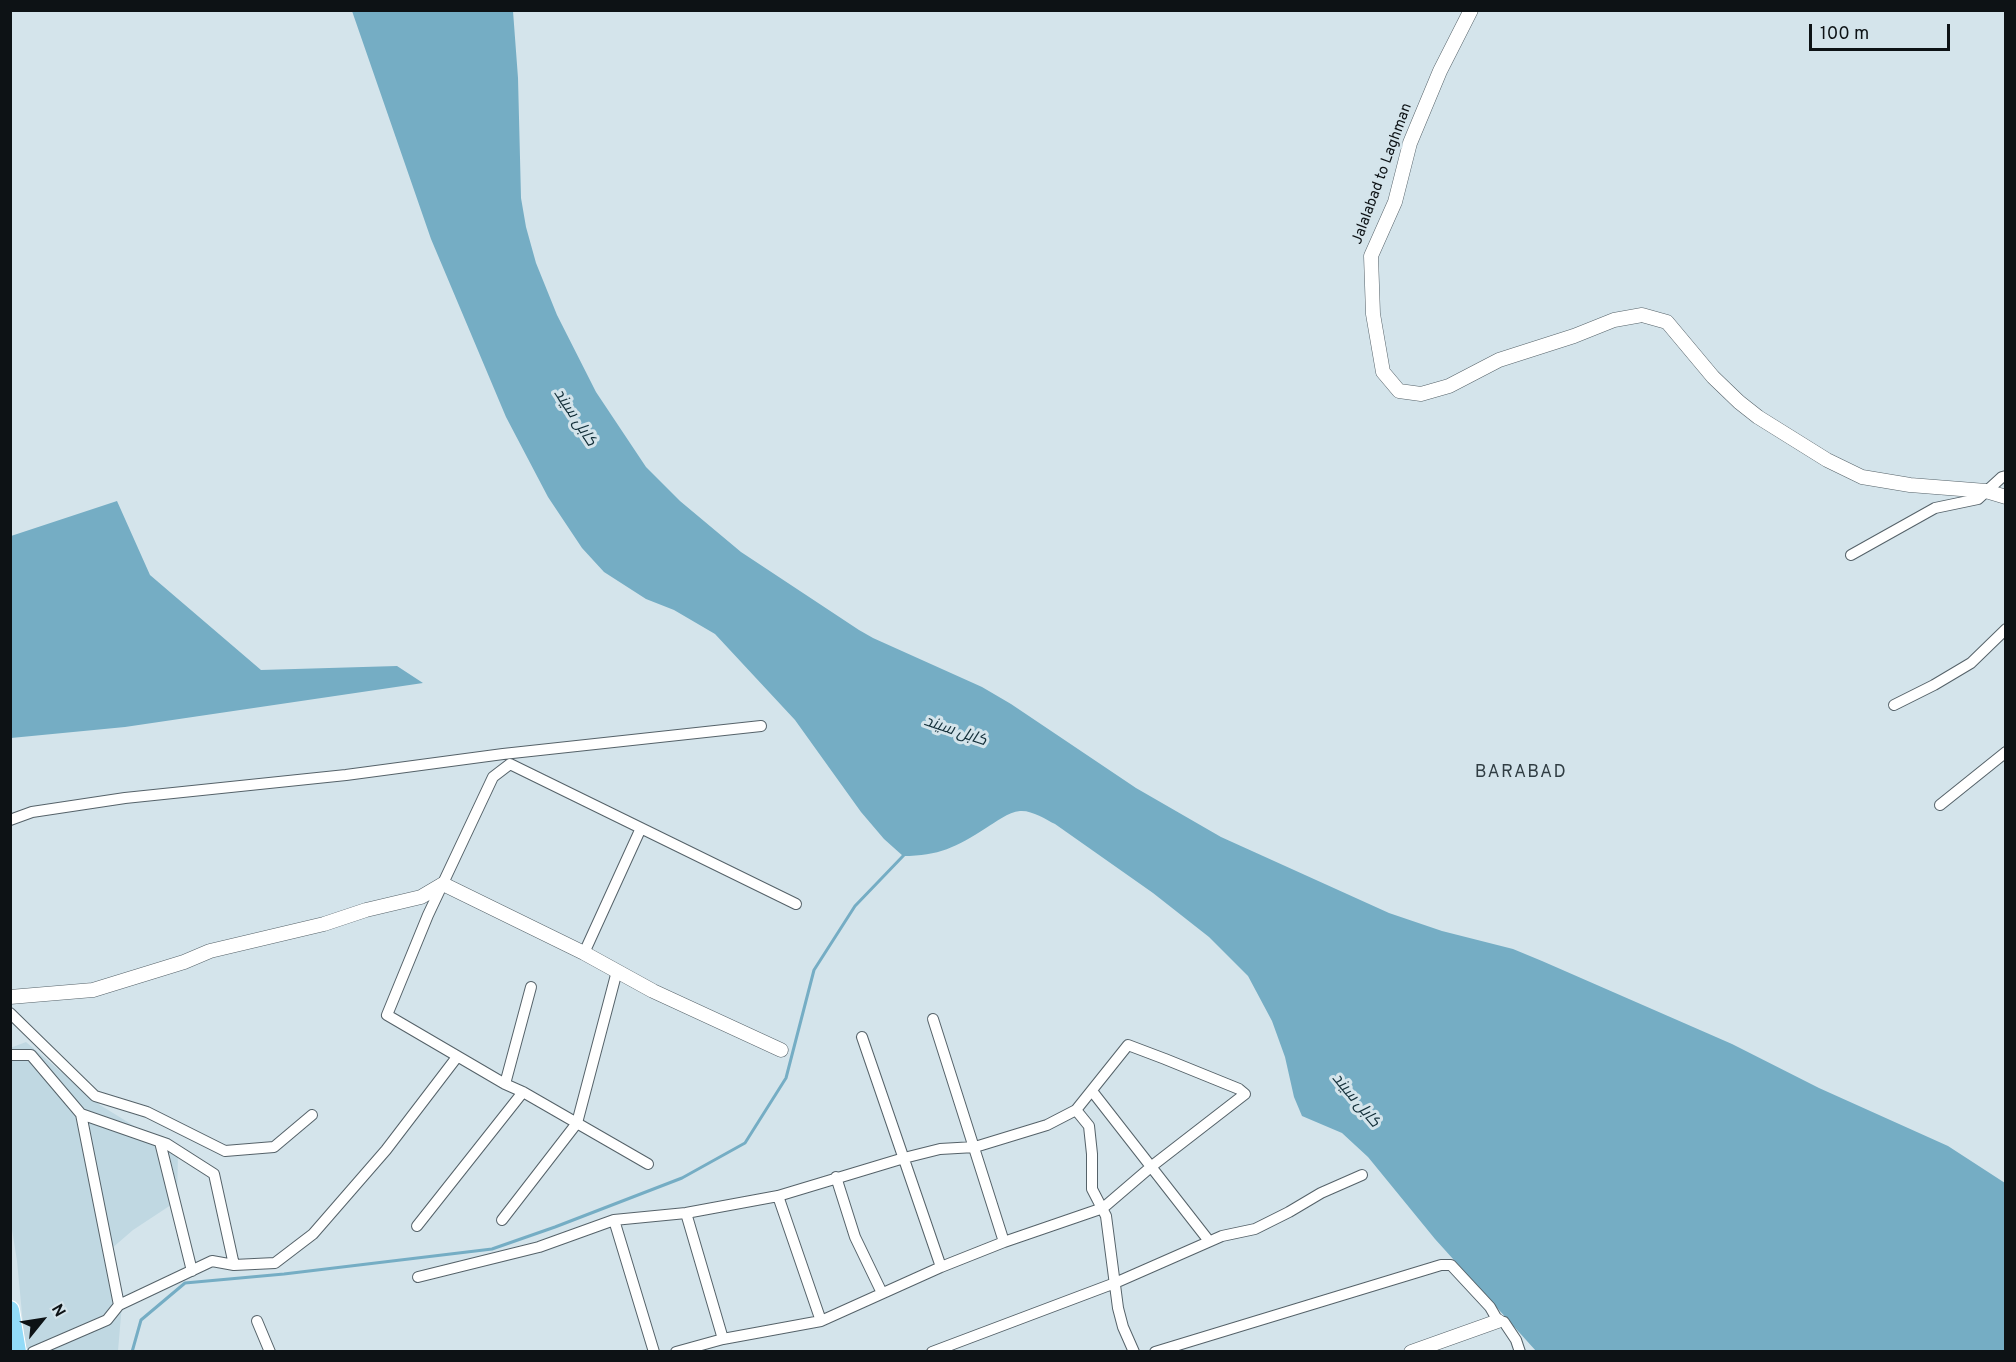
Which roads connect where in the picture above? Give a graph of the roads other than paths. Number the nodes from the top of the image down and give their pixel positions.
1 (1471, 10) edge
2 (2006, 476) edge
3 (1986, 491) junction
4 (2006, 497) edge
5 (1851, 555) dead end
6 (2006, 629) edge
7 (1894, 705) dead end
8 (761, 726) dead end
9 (2006, 752) edge
10 (1940, 805) dead end
11 (10, 820) edge
12 (641, 828) junction
13 (443, 884) junction
14 (796, 904) dead end
15 (584, 953) junction
16 (617, 971) junction
17 (531, 987) dead end
18 (10, 997) edge
19 (10, 1013) edge
20 (933, 1019) dead end
21 (862, 1037) dead end
22 (781, 1050) dead end
23 (10, 1055) edge
24 (458, 1057) junction
25 (505, 1084) junction
26 (1092, 1091) junction
27 (523, 1092) junction
28 (1076, 1110) junction
29 (81, 1114) junction
30 (312, 1115) dead end
31 (577, 1123) junction
32 (160, 1142) junction
33 (975, 1147) junction
34 (904, 1158) junction
35 (648, 1164) dead end
36 (1152, 1166) junction
37 (1362, 1175) dead end
38 (836, 1177) junction
39 (777, 1196) junction
40 (1103, 1208) junction
41 (686, 1213) junction
42 (614, 1220) junction
43 (502, 1221) dead end
44 (417, 1226) dead end
45 (1209, 1241) junction
46 (1004, 1242) junction
47 (234, 1265) junction
48 (941, 1267) junction
49 (192, 1270) junction
50 (418, 1277) dead end
51 (1115, 1283) junction
52 (882, 1293) junction
53 (119, 1305) junction
54 (10, 1310) edge
55 (257, 1321) dead end
56 (821, 1321) junction
57 (1498, 1321) junction
58 (723, 1339) junction
59 (14, 1345) edge
60 (33, 1352) edge
61 (270, 1352) edge
62 (654, 1352) edge
63 (676, 1352) edge
64 (932, 1352) edge
65 (1134, 1352) edge
66 (1155, 1352) edge
67 (1412, 1352) edge
68 (1520, 1352) edge

1 - 3 street, Jalalabad to Laghman
2 - 3 street
3 - 4 street, Jalalabad to Laghman
3 - 5 street
6 - 7 street
8 - 11 street
9 - 10 street
12 - 13 street
12 - 14 street
12 - 15 street
13 - 15 street
13 - 18 street
13 - 24 street
15 - 16 street
16 - 22 street
16 - 31 street
17 - 25 street
19 - 30 street
20 - 33 street
21 - 34 street
23 - 29 street
24 - 25 street
24 - 47 street
25 - 27 street
26 - 28 street
26 - 36 street
26 - 36 street
27 - 31 street
27 - 44 street
28 - 33 street
28 - 40 street
29 - 32 street
29 - 53 street
31 - 35 street
31 - 43 street
32 - 47 street
32 - 49 street
33 - 34 street
33 - 46 street
34 - 38 street
34 - 48 street
36 - 40 street
36 - 45 street
37 - 45 street
38 - 39 street
38 - 52 street
39 - 41 street
39 - 56 street
40 - 46 street
40 - 51 street
41 - 42 street
41 - 58 street
42 - 50 street
42 - 62 street
45 - 51 street
46 - 48 street
47 - 49 street
48 - 52 street
49 - 53 street
51 - 64 street
51 - 65 street
52 - 56 street
53 - 60 street
54 - 59 highway
55 - 61 street
56 - 58 street
57 - 66 street
57 - 67 street
57 - 68 street
58 - 63 street

